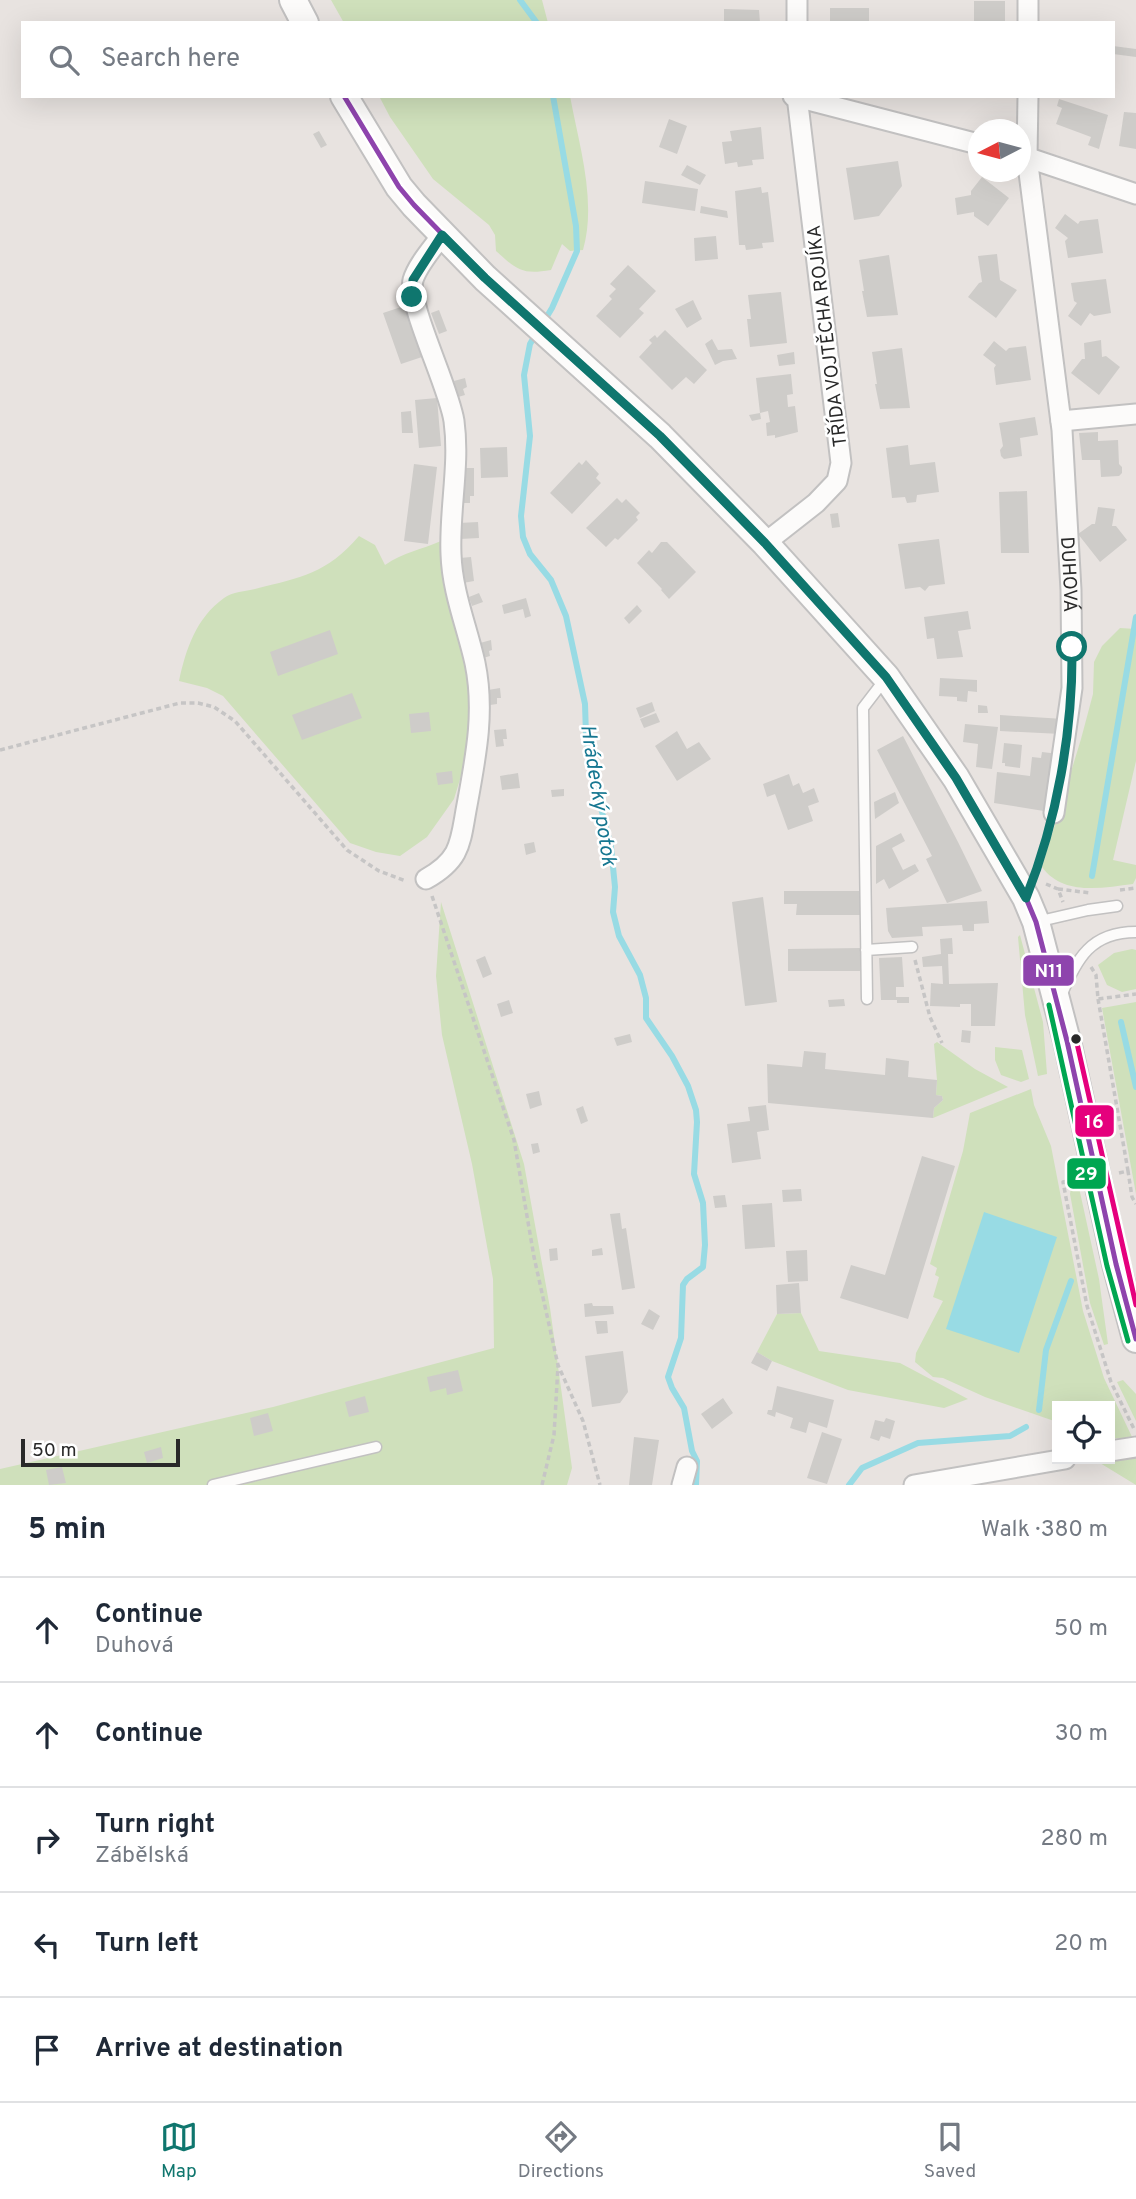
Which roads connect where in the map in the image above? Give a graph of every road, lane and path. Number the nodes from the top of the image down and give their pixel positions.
1 (293, 0) edge
2 (797, 0) edge
3 (1028, 0) edge
4 (304, 21) edge
5 (797, 21) edge
6 (1028, 21) edge
7 (345, 98) edge
8 (796, 98) edge
9 (800, 98) edge
10 (1027, 98) edge
11 (1026, 119) edge
12 (968, 141) edge
13 (1031, 158) edge
14 (1028, 182) edge
15 (1136, 194) edge
16 (442, 235) junction
17 (1136, 414) edge
18 (1061, 421) junction
19 (765, 543) junction
20 (886, 677) junction
21 (0, 750) edge
22 (1054, 813) joint
23 (426, 878) junction
24 (1117, 906) dead end
25 (1031, 910) junction
26 (1136, 932) edge
27 (912, 947) joint
28 (866, 950) junction
29 (867, 999) dead end
30 (1098, 999) dead end
31 (1058, 1003) junction
32 (942, 1043) dead end
33 (1128, 1171) dead end
34 (1063, 1182) dead end
35 (1126, 1262) edge
36 (1136, 1339) edge
37 (558, 1365) junction
38 (1136, 1434) edge
39 (376, 1447) dead end
40 (1136, 1447) edge
41 (1115, 1450) edge
42 (1052, 1461) edge
43 (214, 1485) edge
44 (542, 1485) edge
45 (600, 1485) edge
46 (914, 1485) edge

1 - 4 main road
2 - 5 street
3 - 6 street
7 - 16 main road
8 - 19 street, TŘÍDA VOJTĚCHA ROJÍKA
9 - 12 street
10 - 11 street, DUHOVÁ
13 - 15 street
14 - 18 street, DUHOVÁ
16 - 19 main road
16 - 23 street
17 - 18 street
18 - 22 street, DUHOVÁ
19 - 20 main road
20 - 25 main road
20 - 28 lane
21 - 23 path
22 - 25 path
23 - 37 path
24 - 25 lane
25 - 31 main road
26 - 31 lane
27 - 28 lane
27 - 32 path
28 - 29 lane
30 - 33 path
31 - 35 main road
34 - 38 path
35 - 36 main road
37 - 44 path
37 - 45 path
39 - 43 lane
40 - 41 street
42 - 46 street

